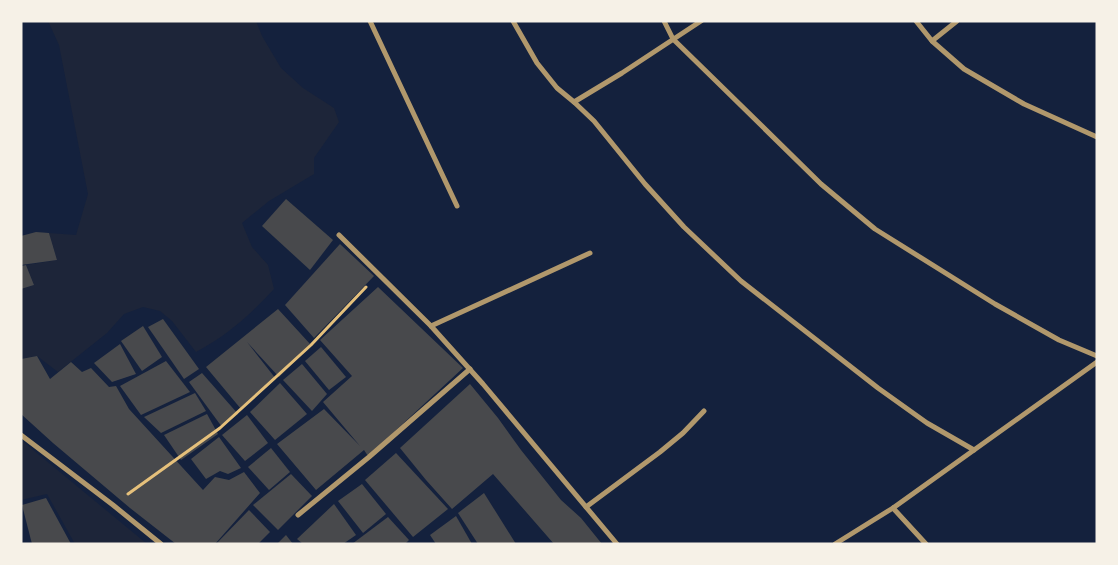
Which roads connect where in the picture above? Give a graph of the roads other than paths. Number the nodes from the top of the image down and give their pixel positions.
1 (370, 21) edge
2 (513, 21) edge
3 (664, 21) edge
4 (701, 21) edge
5 (916, 21) edge
6 (957, 21) edge
7 (674, 39) junction
8 (932, 41) junction
9 (574, 102) junction
10 (1097, 137) edge
11 (457, 206) dead end
12 (339, 235) dead end
13 (590, 253) dead end
14 (431, 326) junction
15 (1097, 356) edge
16 (1097, 362) edge
17 (470, 369) junction
18 (704, 411) dead end
19 (21, 435) edge
20 (974, 450) junction
21 (586, 507) junction
22 (893, 508) junction
23 (298, 515) dead end
24 (161, 544) edge
25 (617, 544) edge
26 (835, 544) edge
27 (926, 544) edge

1 - 11 street
2 - 9 street
3 - 7 street
4 - 7 street
5 - 8 street
6 - 8 street
7 - 9 street
7 - 15 street
8 - 10 street
9 - 20 street
12 - 14 street
13 - 14 street
14 - 17 street
16 - 20 street
17 - 21 street
17 - 23 street
18 - 21 street
19 - 24 street
20 - 22 street
21 - 25 street
22 - 26 street
22 - 27 street

